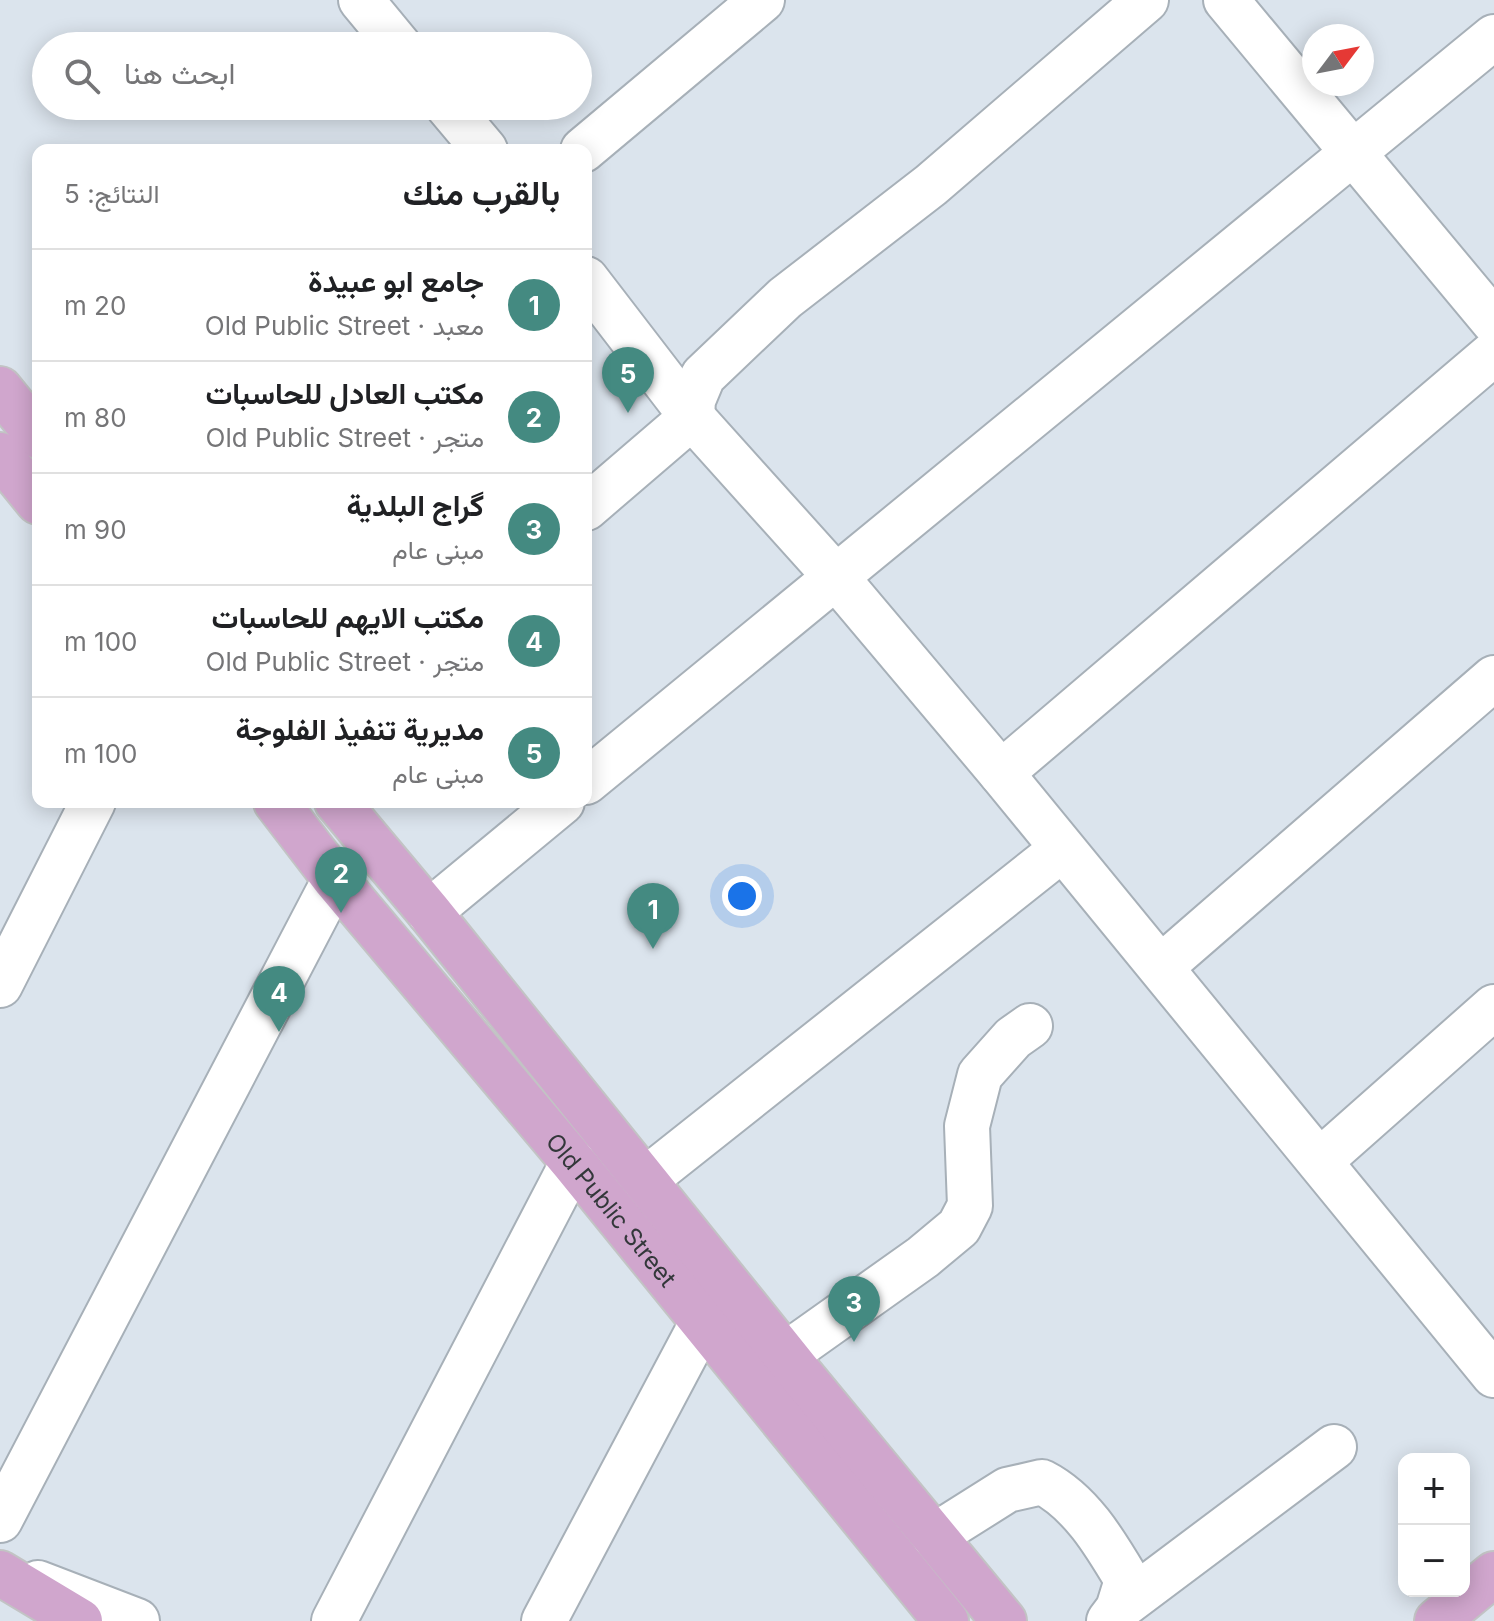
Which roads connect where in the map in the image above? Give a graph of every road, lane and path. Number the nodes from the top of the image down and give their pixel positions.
1 (762, 0) edge
2 (1146, 0) edge
3 (1226, 0) edge
4 (372, 4) edge
5 (390, 32) edge
6 (1494, 37) edge
7 (460, 120) edge
8 (480, 144) edge
9 (590, 144) edge
10 (1352, 154) junction
11 (592, 287) edge
12 (1494, 322) edge
13 (1494, 353) edge
14 (0, 389) edge
15 (692, 417) junction
16 (32, 429) edge
17 (0, 455) edge
18 (32, 495) edge
19 (592, 503) edge
20 (835, 576) junction
21 (1494, 678) edge
22 (1001, 773) junction
23 (592, 777) edge
24 (90, 808) edge
25 (281, 808) edge
26 (342, 808) edge
27 (555, 808) edge
28 (1061, 850) junction
29 (335, 879) junction
30 (429, 912) junction
31 (1161, 967) junction
32 (0, 985) edge
33 (1494, 1007) edge
34 (1030, 1026) dead end
35 (1320, 1161) junction
36 (573, 1162) junction
37 (645, 1180) junction
38 (702, 1323) junction
39 (785, 1355) junction
40 (1494, 1375) edge
41 (1334, 1447) dead end
42 (0, 1520) edge
43 (934, 1536) junction
44 (0, 1571) edge
45 (1494, 1574) edge
46 (1114, 1615) edge
47 (80, 1621) edge
48 (137, 1621) edge
49 (334, 1621) edge
50 (544, 1621) edge
51 (946, 1621) edge
52 (1004, 1621) edge
53 (1437, 1621) edge

1 - 9 street
2 - 15 street
3 - 10 street
4 - 5 street
6 - 10 street
7 - 8 street
10 - 12 street
10 - 20 street
11 - 15 street
13 - 22 street
14 - 16 main road
15 - 19 street
15 - 20 street
17 - 18 main road
20 - 22 street
20 - 23 street
21 - 31 street
22 - 28 street
24 - 32 street
25 - 29 main road, Old Public Street
26 - 30 main road, Old Public Street
27 - 30 street
28 - 31 street
28 - 37 street
29 - 36 main road, Old Public Street
29 - 42 street
30 - 37 main road, Old Public Street
31 - 35 street
33 - 35 street
34 - 39 street
35 - 40 street
36 - 38 main road, Old Public Street
36 - 49 street
37 - 39 main road, Old Public Street
38 - 50 street
38 - 51 main road, Old Public Street
39 - 43 main road, Old Public Street
41 - 46 street
43 - 46 street
43 - 52 main road, Old Public Street
44 - 47 main road
44 - 48 street
45 - 53 main road

